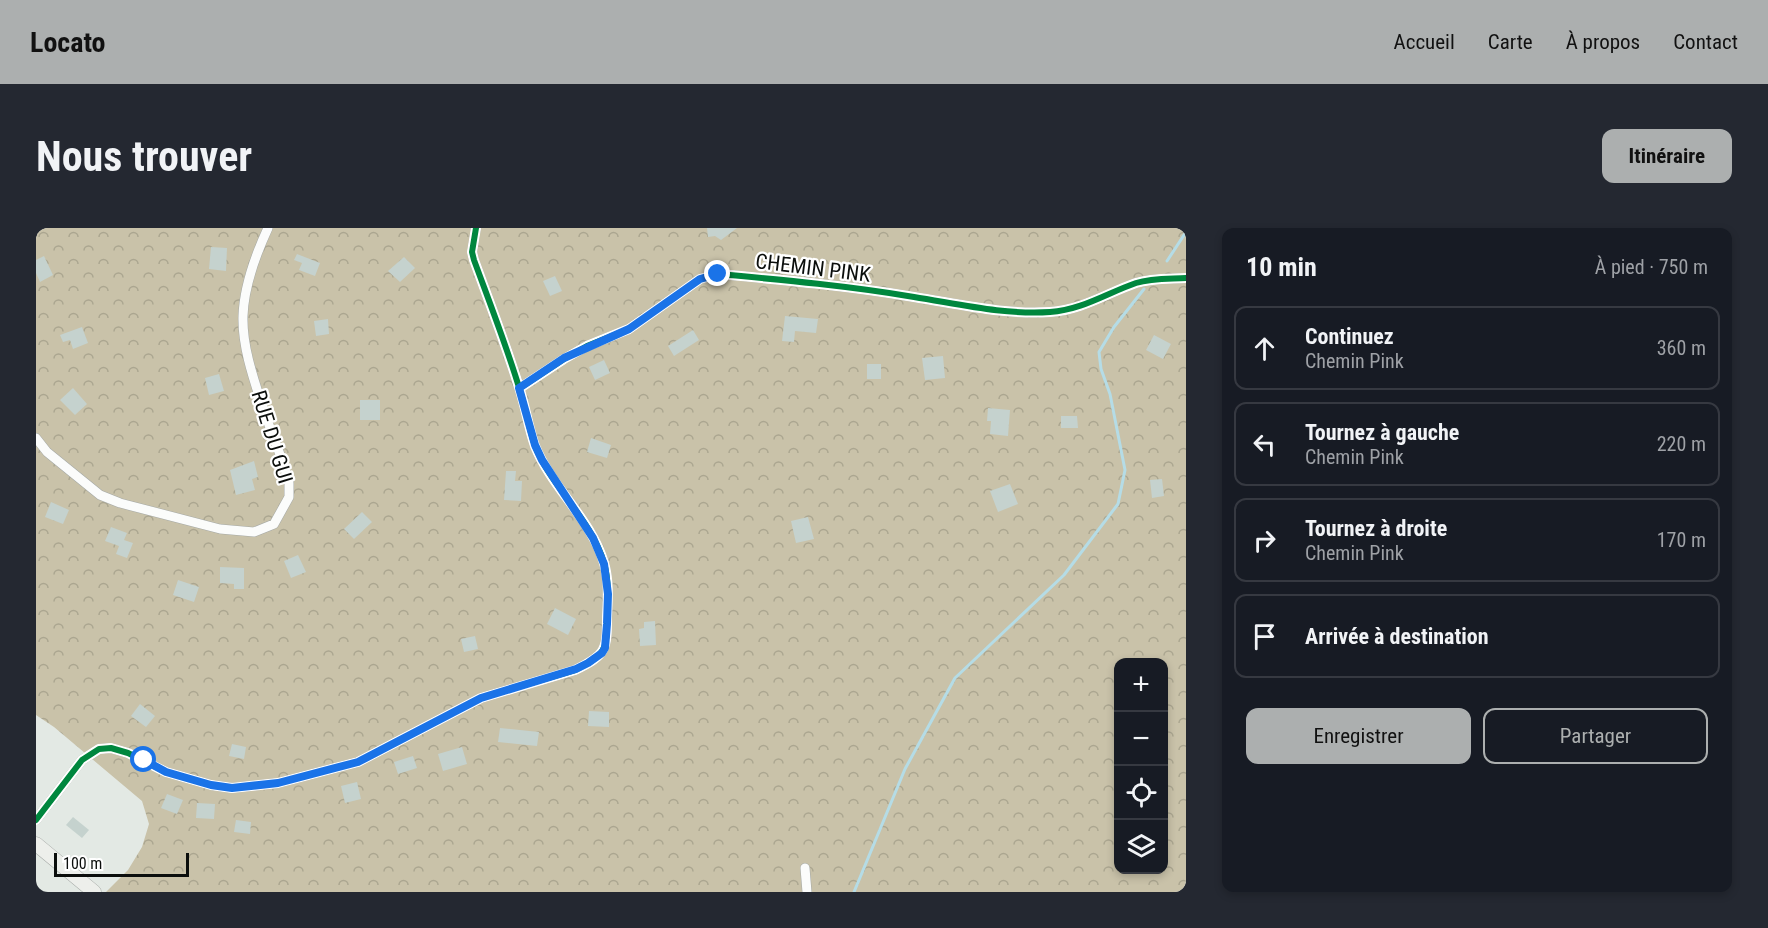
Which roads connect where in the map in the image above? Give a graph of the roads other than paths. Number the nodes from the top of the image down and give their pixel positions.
1 (268, 228) edge
2 (476, 228) edge
3 (1186, 278) edge
4 (519, 388) junction
5 (36, 438) edge
6 (36, 820) edge
7 (36, 844) edge
8 (805, 868) dead end
9 (94, 892) edge
10 (807, 892) edge

1 - 5 street, RUE DU GUI
2 - 4 street
3 - 4 street, CHEMIN PINK
4 - 6 street
7 - 9 main road
8 - 10 street

